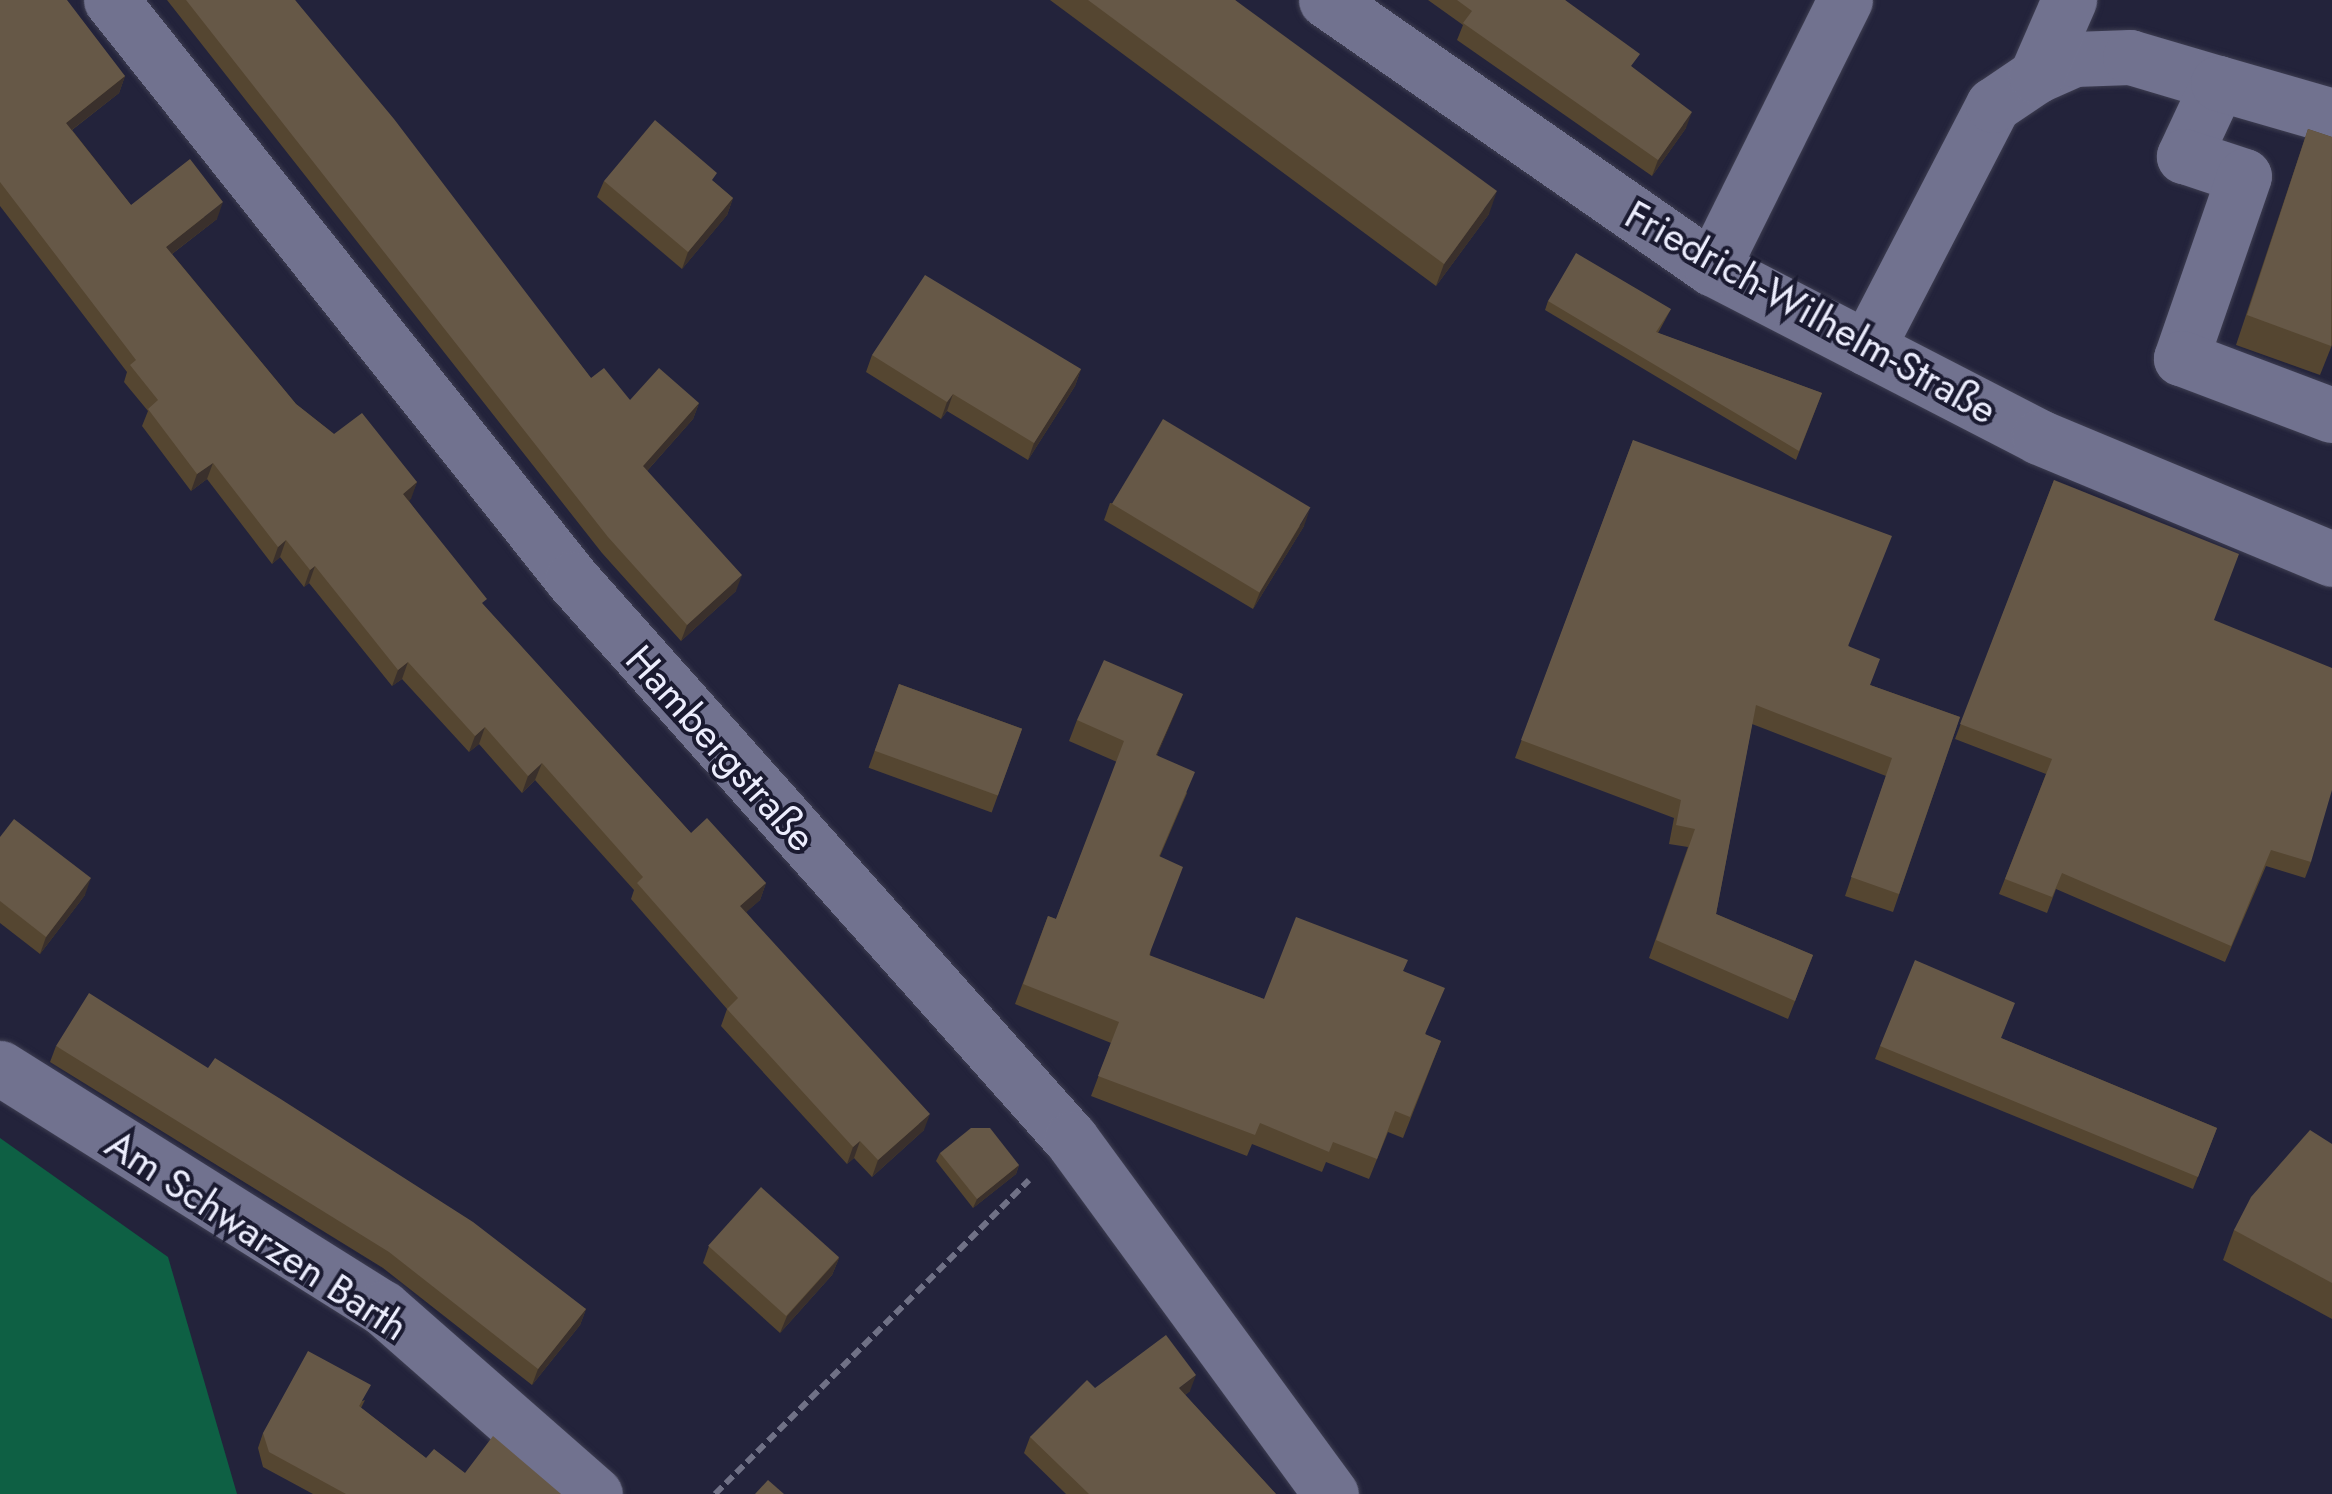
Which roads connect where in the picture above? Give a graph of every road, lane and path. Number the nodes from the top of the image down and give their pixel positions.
1 (111, 0) edge
2 (1326, 0) edge
3 (1845, 0) edge
4 (2069, 0) edge
5 (2036, 76) junction
6 (2218, 84) junction
7 (2332, 116) edge
8 (1712, 268) junction
9 (1867, 348) junction
10 (2332, 415) edge
11 (2332, 559) edge
12 (0, 1068) edge
13 (986, 1222) dead end
14 (595, 1494) edge
15 (715, 1494) edge
16 (1331, 1494) edge

1 - 16 street, Hambergstraße
2 - 8 street, Friedrich-Wilhelm-Straße
3 - 8 street
4 - 5 street
5 - 6 street
5 - 9 street
6 - 7 street
6 - 10 street
8 - 9 street, Friedrich-Wilhelm-Straße
9 - 11 street, Friedrich-Wilhelm-Straße
12 - 14 street, Am Schwarzen Barth
13 - 15 path

